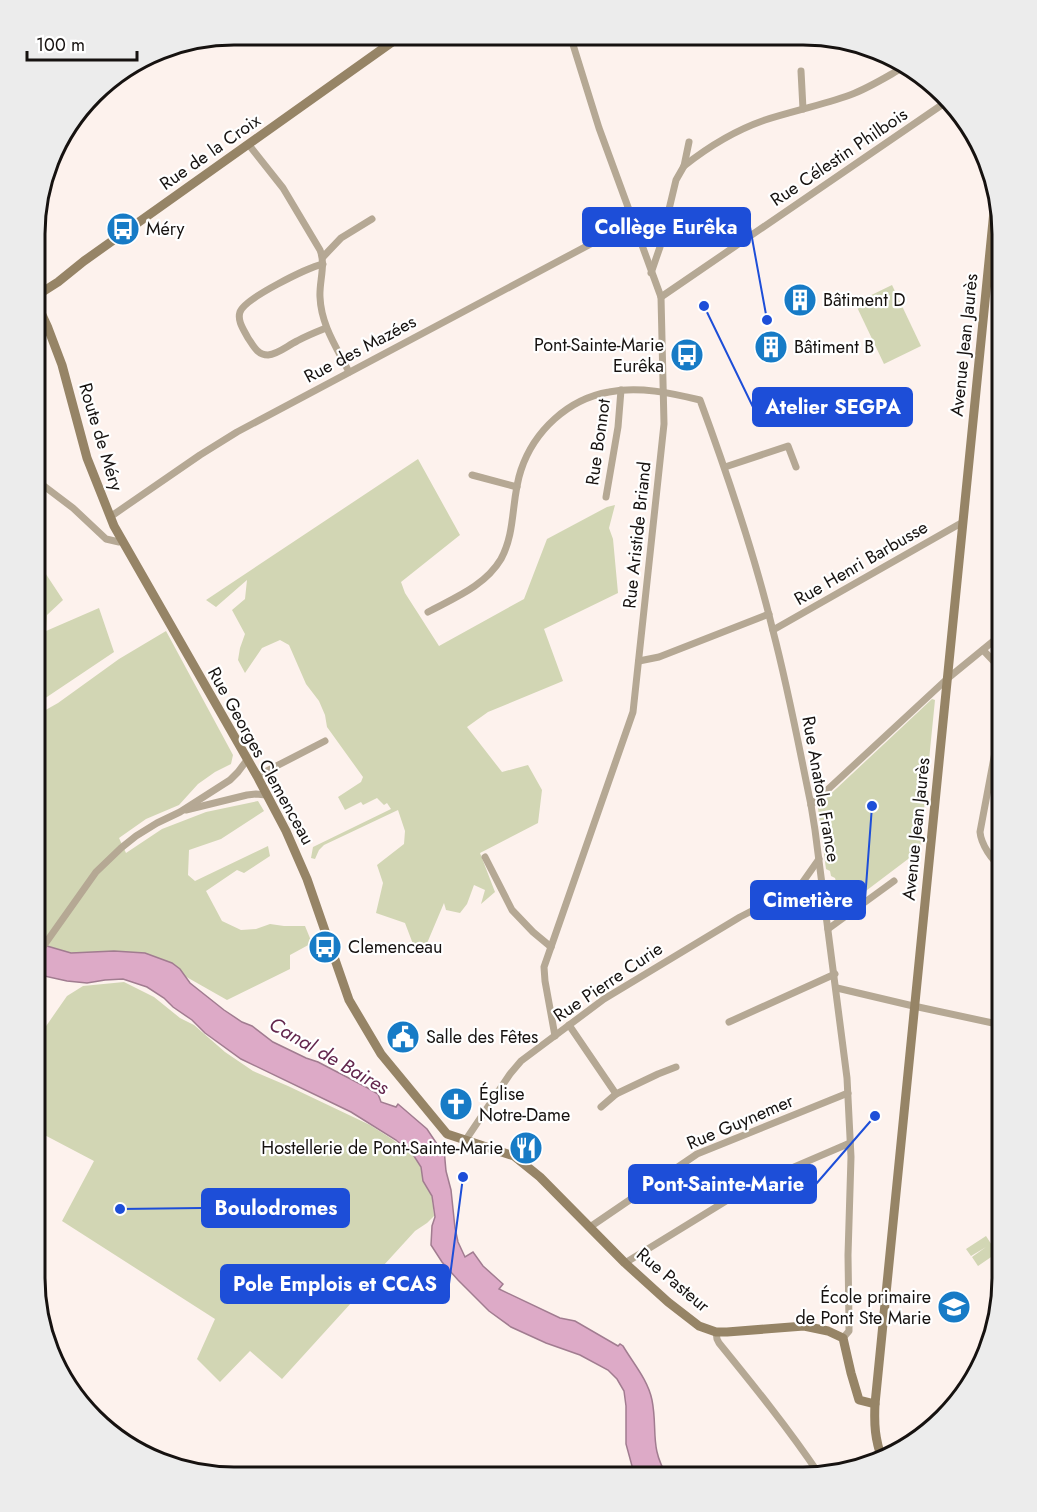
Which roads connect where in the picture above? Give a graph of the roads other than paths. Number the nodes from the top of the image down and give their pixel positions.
1 (380, 45) edge
2 (573, 45) edge
3 (801, 70) dead end
4 (897, 71) edge
5 (941, 106) edge
6 (803, 109) junction
7 (689, 142) dead end
8 (249, 145) junction
9 (684, 166) junction
10 (372, 219) dead end
11 (633, 222) junction
12 (992, 232) edge
13 (660, 247) junction
14 (645, 256) junction
15 (323, 261) junction
16 (651, 273) junction
17 (45, 290) edge
18 (661, 297) junction
19 (45, 322) edge
20 (326, 328) junction
21 (350, 372) junction
22 (621, 390) junction
23 (664, 392) junction
24 (725, 467) junction
25 (796, 467) dead end
26 (472, 475) dead end
27 (45, 487) edge
28 (517, 487) junction
29 (606, 497) dead end
30 (110, 517) junction
31 (963, 522) junction
32 (122, 540) junction
33 (160, 609) joint
34 (428, 612) dead end
35 (769, 614) junction
36 (773, 630) junction
37 (992, 642) edge
38 (983, 650) junction
39 (992, 659) edge
40 (639, 661) junction
41 (947, 679) junction
42 (325, 741) dead end
43 (247, 760) junction
44 (992, 768) edge
45 (257, 776) junction
46 (266, 795) junction
47 (811, 805) junction
48 (180, 812) junction
49 (485, 857) dead end
50 (992, 857) edge
51 (819, 859) junction
52 (894, 881) dead end
53 (800, 886) junction
54 (824, 896) junction
55 (828, 929) junction
56 (45, 944) edge
57 (551, 947) junction
58 (835, 974) junction
59 (837, 988) junction
60 (915, 1007) junction
61 (729, 1023) dead end
62 (992, 1023) edge
63 (569, 1025) junction
64 (555, 1036) junction
65 (676, 1067) dead end
66 (848, 1093) junction
67 (616, 1094) junction
68 (601, 1107) dead end
69 (451, 1136) joint
70 (465, 1141) junction
71 (850, 1143) junction
72 (590, 1227) junction
73 (625, 1263) junction
74 (716, 1332) junction
75 (843, 1338) junction
76 (875, 1404) junction
77 (879, 1451) edge
78 (814, 1466) edge

1 - 8 main road, Rue de la Croix
2 - 11 street, Rue Aristide Briand
3 - 6 street
4 - 6 street
5 - 18 street, Rue Célestin Philbois
6 - 9 street
7 - 9 street
8 - 15 street
8 - 17 main road, Rue de la Croix
9 - 13 street
10 - 15 street
11 - 14 street, Rue Aristide Briand
11 - 21 street, Rue des Mazées
12 - 31 main road, Avenue Jean Jaurès
13 - 14 street
13 - 16 street
14 - 16 street, Rue Aristide Briand
15 - 20 street
15 - 20 street
16 - 18 street, Rue Aristide Briand
18 - 23 street, Rue Aristide Briand
19 - 30 main road, Route de Méry
20 - 21 street
21 - 30 street, Rue des Mazées
22 - 23 street
22 - 28 street
22 - 29 street, Rue Bonnot
23 - 24 street, Rue Anatole France
23 - 40 street, Rue Aristide Briand
24 - 25 street
24 - 35 street, Rue Anatole France
26 - 28 street
27 - 32 street
28 - 34 street
30 - 32 main road, Route de Méry
31 - 36 street, Rue Henri Barbusse
31 - 41 main road, Avenue Jean Jaurès
32 - 33 main road, Route de Méry
33 - 43 main road, Rue Georges Clemenceau
35 - 36 street, Rue Anatole France
35 - 40 street
36 - 47 street, Rue Anatole France
37 - 38 street
38 - 39 street
38 - 41 street
40 - 57 street, Rue Aristide Briand
41 - 47 street
41 - 60 main road, Avenue Jean Jaurès
42 - 45 street
43 - 45 main road, Rue Georges Clemenceau
43 - 48 street
44 - 50 street
45 - 46 main road, Rue Georges Clemenceau
46 - 48 street
46 - 69 main road, Rue Georges Clemenceau
47 - 51 street, Rue Anatole France
48 - 56 street
49 - 57 street
51 - 53 street, Rue Pierre Curie
51 - 54 street, Rue Anatole France
52 - 55 street
53 - 54 street
53 - 63 street, Rue Pierre Curie
54 - 55 street, Rue Anatole France
55 - 58 street, Rue Anatole France
57 - 64 street, Rue Aristide Briand
58 - 59 street, Rue Anatole France
58 - 61 street
59 - 60 street
59 - 66 street, Rue Anatole France
60 - 62 street
60 - 76 main road, Avenue Jean Jaurès
63 - 64 street, Rue Pierre Curie
63 - 67 street
64 - 70 street, Rue Pierre Curie
65 - 67 street
66 - 71 street, Rue Anatole France
66 - 72 street, Rue Guynemer
67 - 68 street
69 - 70 main road, Rue Pasteur
70 - 72 main road, Rue Pasteur
71 - 73 street
71 - 75 street, Rue Anatole France
72 - 73 main road, Rue Pasteur
73 - 74 main road, Rue Pasteur
74 - 75 main road, Rue Pasteur
74 - 78 street
75 - 76 main road
76 - 77 main road, Avenue Jean Jaurès

